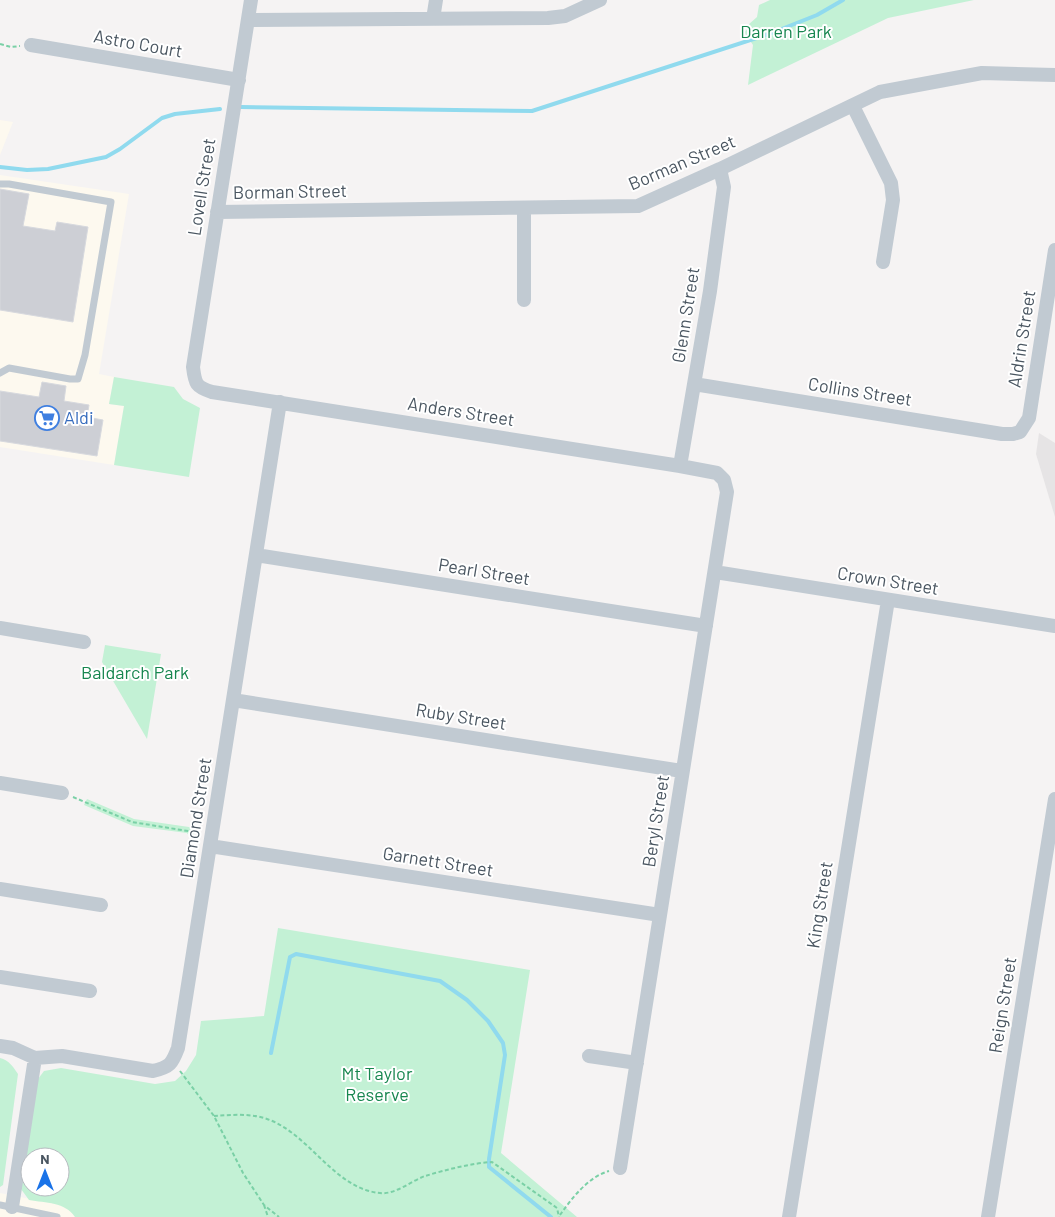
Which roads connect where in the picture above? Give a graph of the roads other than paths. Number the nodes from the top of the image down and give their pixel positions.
1 (252, 0) edge
2 (436, 0) edge
3 (600, 0) edge
4 (433, 19) junction
5 (248, 20) junction
6 (31, 45) road end
7 (1055, 75) edge
8 (239, 80) junction
9 (853, 106) junction
10 (720, 169) junction
11 (0, 184) edge
12 (524, 209) junction
13 (217, 212) junction
14 (1055, 250) edge
15 (883, 262) dead end
16 (524, 300) dead end
17 (0, 373) edge
18 (194, 379) joint
19 (694, 384) junction
20 (280, 402) junction
21 (1020, 432) joint
22 (680, 466) junction
23 (724, 480) joint
24 (256, 555) junction
25 (715, 572) junction
26 (888, 600) junction
27 (706, 626) junction
28 (1055, 626) edge
29 (0, 628) edge
30 (84, 642) dead end
31 (233, 700) junction
32 (682, 772) junction
33 (0, 783) edge
34 (62, 793) road end
35 (1055, 799) edge
36 (211, 841) junction
37 (0, 888) edge
38 (101, 905) dead end
39 (660, 915) junction
40 (0, 977) edge
41 (90, 991) dead end
42 (0, 1046) edge
43 (589, 1056) dead end
44 (35, 1058) junction
45 (636, 1063) junction
46 (620, 1168) road end
47 (6, 1206) edge
48 (57, 1217) edge
49 (789, 1217) edge
50 (988, 1217) edge

1 - 5 street, Lovell Street
2 - 4 street
3 - 4 street
4 - 5 street
5 - 8 street, Lovell Street
6 - 8 street, Astro Court
7 - 9 street, Borman Street
8 - 13 street, Lovell Street
9 - 10 street, Borman Street
9 - 15 street
10 - 12 street, Borman Street
10 - 19 street, Glenn Street
11 - 17 lane
12 - 13 street, Borman Street
12 - 16 street
13 - 18 street, Lovell Street
14 - 21 street, Aldrin Street
18 - 20 street, Anders Street
19 - 21 street, Collins Street
19 - 22 street, Glenn Street
20 - 22 street, Anders Street
20 - 24 street, Diamond Street
22 - 23 street, Anders Street
23 - 25 street, Beryl Street
24 - 27 street, Pearl Street
24 - 31 street, Diamond Street
25 - 26 street, Crown Street
25 - 27 street, Beryl Street
26 - 28 street, Crown Street
26 - 49 street, King Street
27 - 32 street, Beryl Street
29 - 30 street
31 - 32 street, Ruby Street
31 - 36 street, Diamond Street
32 - 39 street, Beryl Street
33 - 34 street
35 - 50 street, Reign Street
36 - 39 street, Garnett Street
36 - 44 street, Diamond Street
37 - 38 street
39 - 45 street, Beryl Street
40 - 41 street
42 - 44 street
43 - 45 street
44 - 47 street
45 - 46 street, Beryl Street
47 - 48 lane

